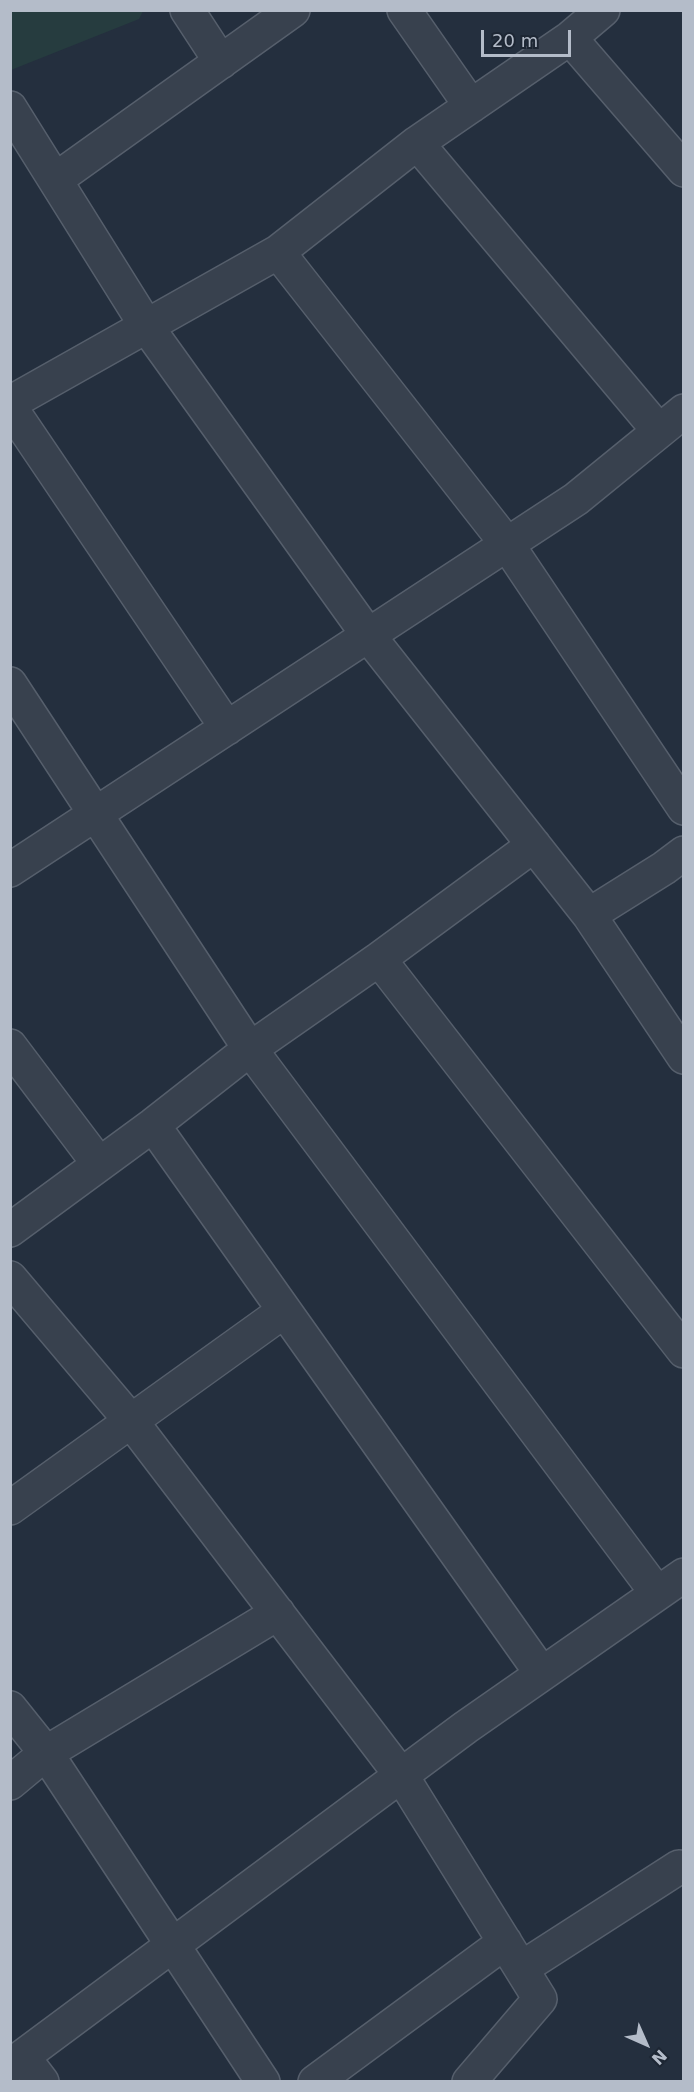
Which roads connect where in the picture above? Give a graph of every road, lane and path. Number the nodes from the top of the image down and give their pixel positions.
1 (187, 10) edge
2 (292, 10) edge
3 (404, 10) edge
4 (603, 10) edge
5 (570, 38) junction
6 (221, 62) junction
7 (471, 106) junction
8 (10, 108) edge
9 (417, 143) junction
10 (684, 170) edge
11 (55, 180) junction
12 (278, 252) junction
13 (147, 327) junction
14 (10, 405) edge
15 (671, 421) edge
16 (507, 544) junction
17 (368, 635) junction
18 (10, 684) edge
19 (227, 728) junction
20 (684, 808) edge
21 (96, 813) junction
22 (534, 845) junction
23 (684, 853) edge
24 (10, 870) edge
25 (589, 915) junction
26 (379, 959) junction
27 (10, 1046) edge
28 (250, 1049) junction
29 (684, 1057) edge
30 (153, 1125) junction
31 (99, 1164) junction
32 (10, 1230) edge
33 (10, 1278) edge
34 (284, 1311) junction
35 (684, 1351) edge
36 (131, 1422) junction
37 (10, 1508) edge
38 (684, 1575) edge
39 (657, 1593) junction
40 (278, 1613) junction
41 (542, 1674) junction
42 (10, 1708) edge
43 (46, 1753) junction
44 (401, 1775) junction
45 (10, 1783) edge
46 (684, 1868) edge
47 (173, 1945) junction
48 (513, 1955) junction
49 (25, 2068) edge
50 (263, 2082) edge
51 (315, 2082) edge
52 (469, 2082) edge

1 - 6 street
2 - 6 street
3 - 7 street
4 - 5 street
5 - 7 street
5 - 10 street
6 - 11 street
7 - 9 street
8 - 11 street
9 - 12 street
9 - 15 street
11 - 13 street
12 - 13 street
12 - 16 street
13 - 14 street
13 - 17 street
14 - 19 street
15 - 16 street
16 - 17 street
16 - 20 street
17 - 19 street
17 - 22 street
18 - 21 street
19 - 21 street
21 - 24 street
21 - 28 street
22 - 25 street
22 - 26 street
23 - 25 street
25 - 29 street
26 - 28 street
26 - 35 street
27 - 31 street
28 - 30 street
28 - 39 street
30 - 31 street
30 - 34 street
31 - 32 street
33 - 36 street
34 - 36 street
34 - 41 street
36 - 37 street
36 - 40 street
38 - 39 street
39 - 41 street
40 - 43 street
40 - 44 street
41 - 44 street
42 - 43 street
43 - 45 street
43 - 47 street
44 - 47 street
44 - 48 street
46 - 48 street
47 - 49 street
47 - 50 street
48 - 51 street
48 - 52 street

